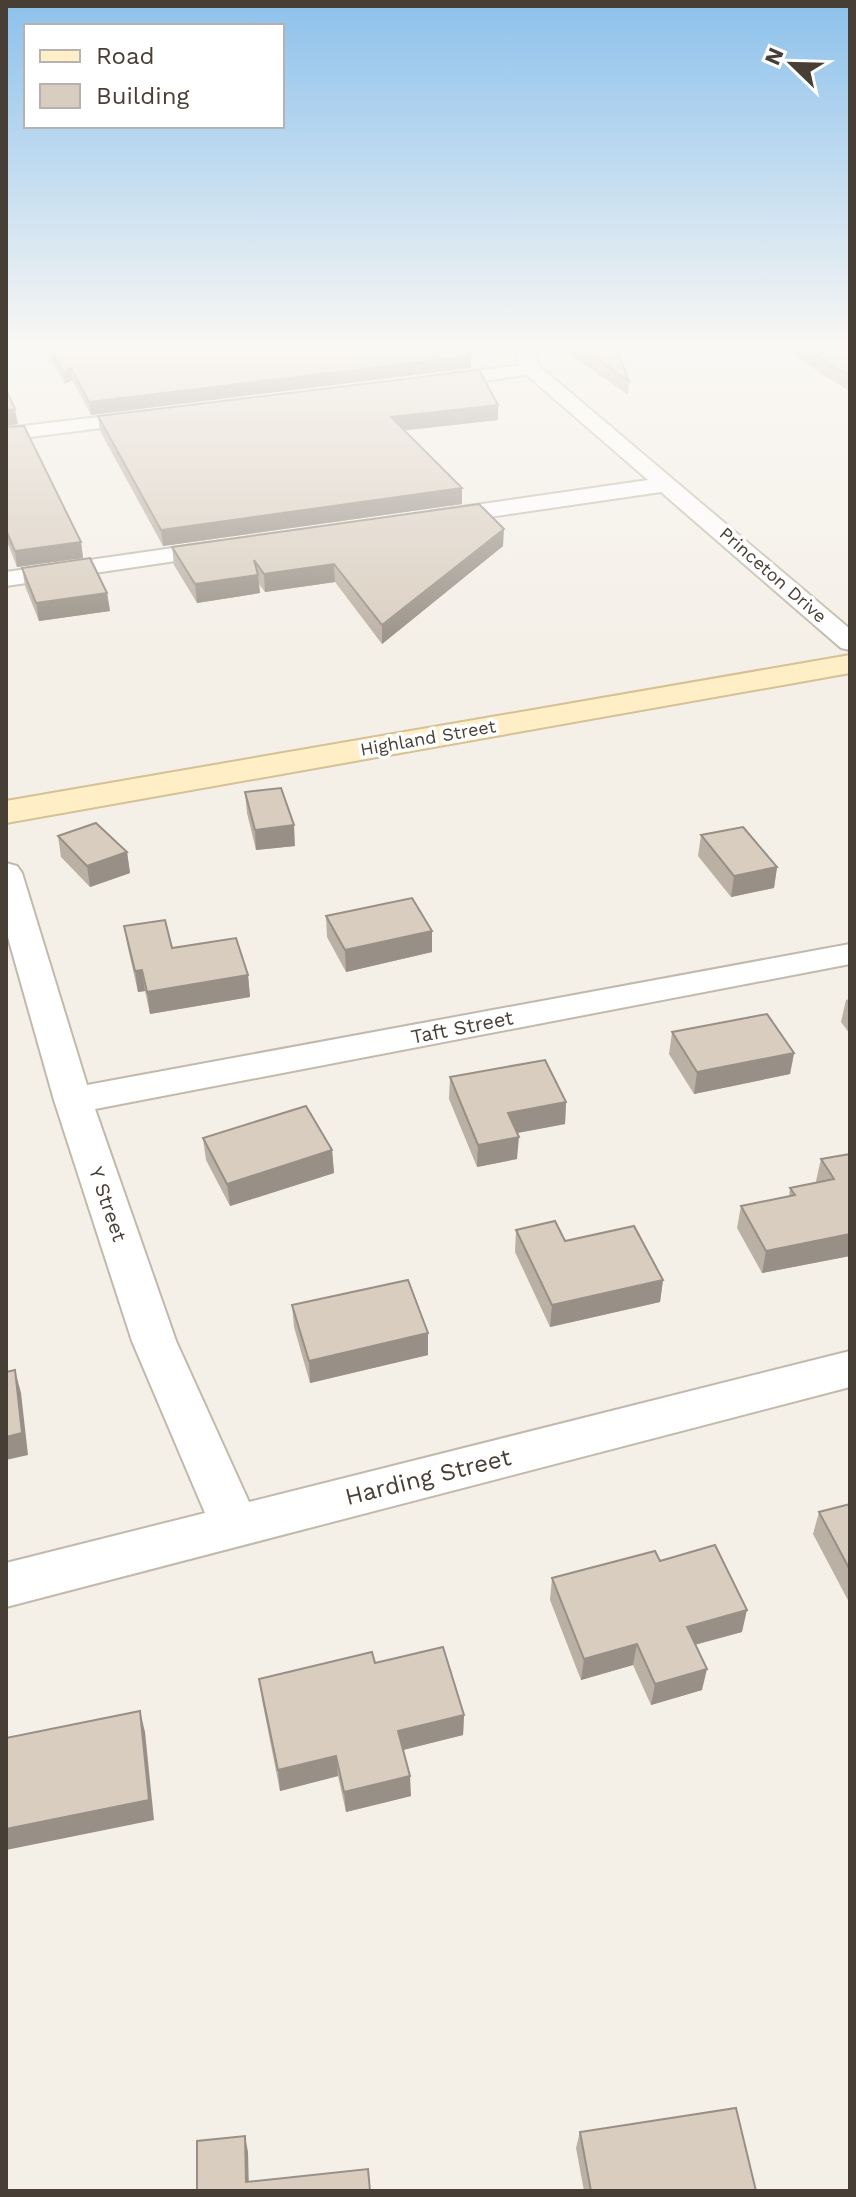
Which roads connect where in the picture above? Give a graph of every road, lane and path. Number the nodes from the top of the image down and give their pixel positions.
1 (628, 450) edge
2 (669, 484) junction
3 (416, 521) edge
4 (245, 545) edge
5 (6, 579) edge
6 (850, 642) edge
7 (850, 664) edge
8 (6, 812) edge
9 (6, 873) edge
10 (850, 954) edge
11 (73, 1100) junction
12 (850, 1369) edge
13 (235, 1525) junction
14 (6, 1585) edge

1 - 2 street, Princeton Drive
2 - 3 street
2 - 6 street, Princeton Drive
4 - 5 street
7 - 8 street, Highland Street
9 - 11 street, Y Street
10 - 11 street, Taft Street
11 - 13 street, Y Street
12 - 13 street, Harding Street
13 - 14 street, Harding Street

